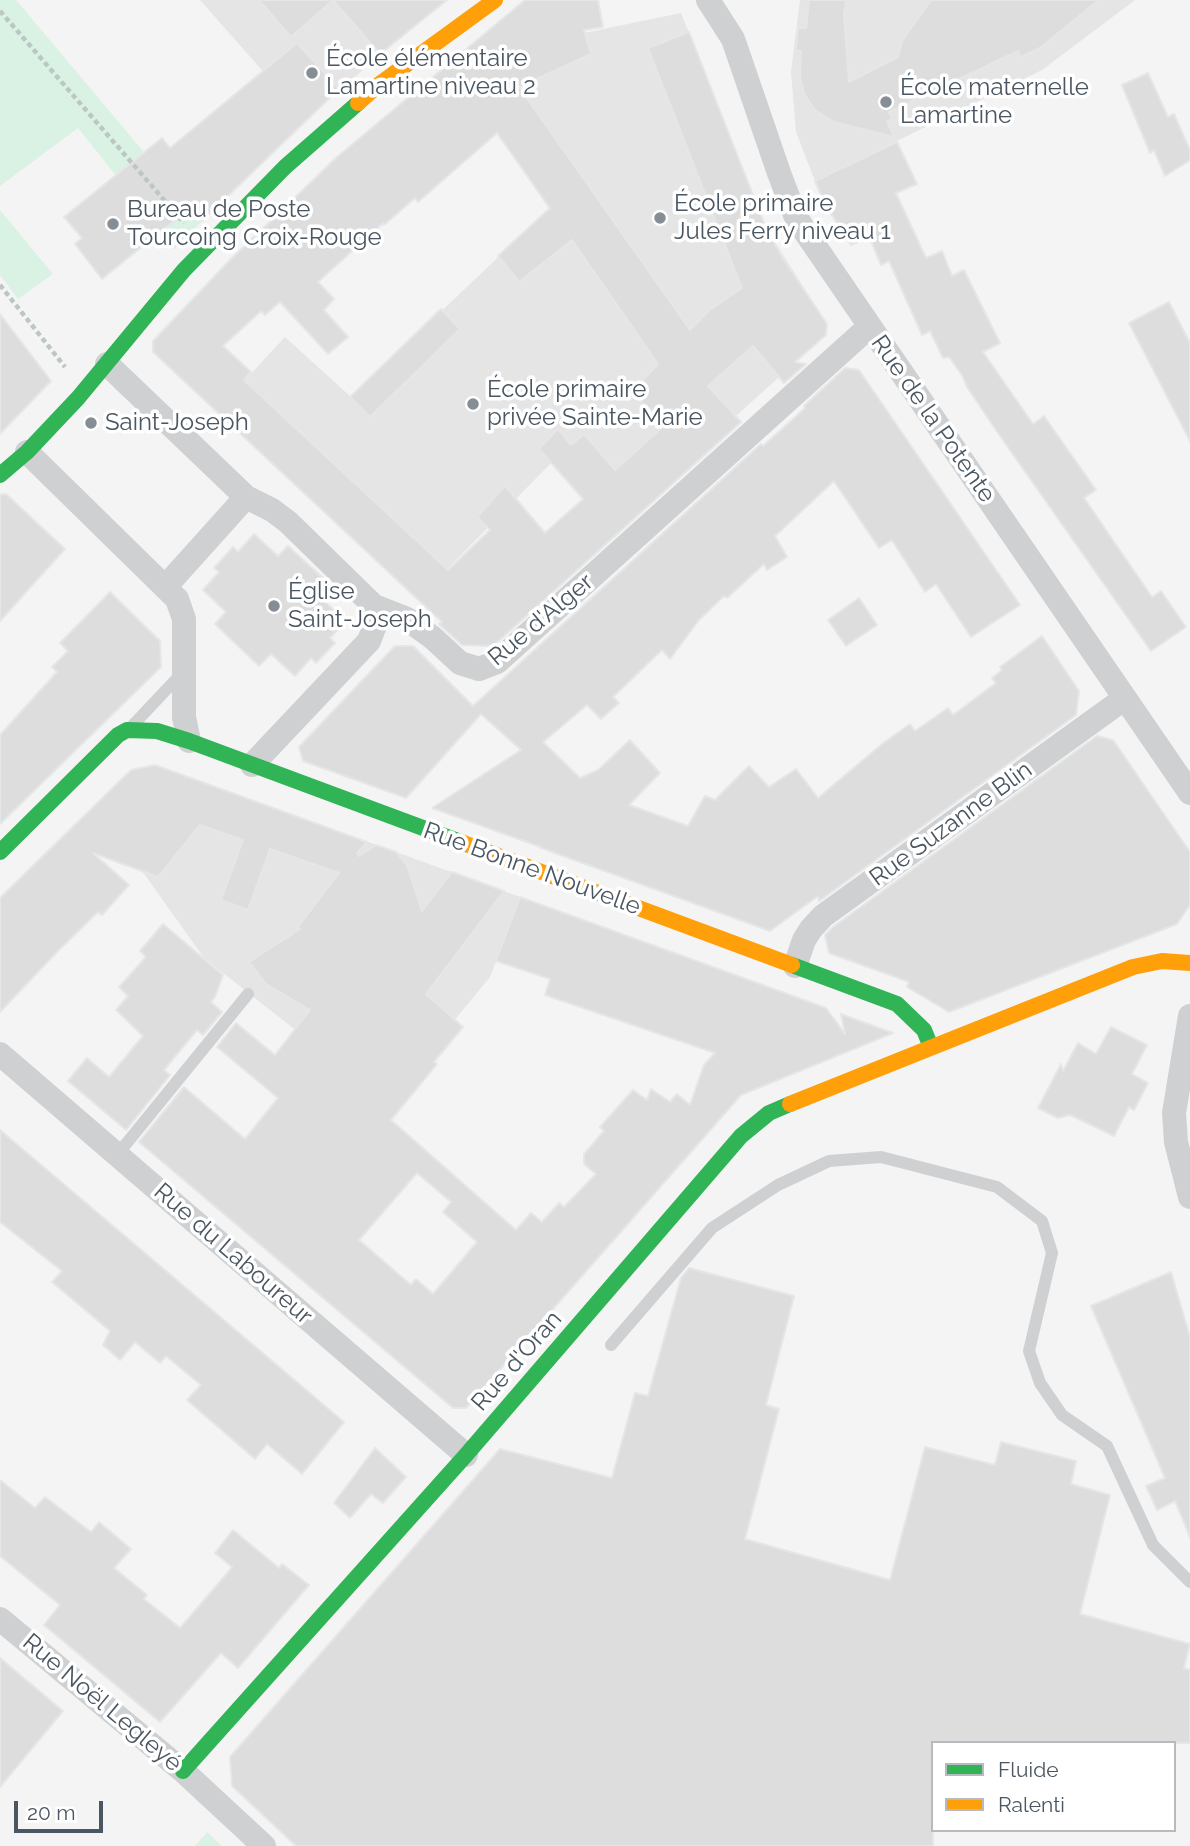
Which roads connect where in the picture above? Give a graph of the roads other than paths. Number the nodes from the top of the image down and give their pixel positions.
1 (495, 0) edge
2 (708, 0) edge
3 (869, 327) junction
4 (107, 365) junction
5 (27, 452) junction
6 (0, 475) edge
7 (246, 497) junction
8 (166, 586) junction
9 (374, 606) junction
10 (184, 672) junction
11 (1125, 698) junction
12 (127, 730) junction
13 (189, 741) junction
14 (252, 765) junction
15 (1190, 793) edge
16 (0, 852) edge
17 (1190, 963) edge
18 (795, 966) junction
19 (248, 994) dead end
20 (1190, 1017) edge
21 (931, 1047) junction
22 (0, 1054) edge
23 (117, 1155) junction
24 (1190, 1197) edge
25 (611, 1345) dead end
26 (466, 1455) junction
27 (1190, 1582) edge
28 (0, 1619) edge
29 (183, 1771) junction
30 (264, 1846) edge

1 - 4 street
2 - 3 street, Rue de la Potente
3 - 9 street, Rue d'Alger
3 - 11 street, Rue de la Potente
4 - 5 street
4 - 7 street, Rue d'Alger
5 - 6 street
5 - 8 street
7 - 8 street
7 - 9 street, Rue d'Alger
8 - 10 street
9 - 14 street
10 - 12 lane
10 - 13 street
11 - 15 street, Rue de la Potente
11 - 18 street, Rue Suzanne Blin
12 - 13 street, Rue Bonne Nouvelle
12 - 16 street
13 - 14 street, Rue Bonne Nouvelle
14 - 18 street, Rue Bonne Nouvelle
17 - 21 street
18 - 21 street, Rue Bonne Nouvelle
19 - 23 lane
20 - 24 street
21 - 26 street, Rue d'Oran
22 - 23 street, Rue du Laboureur
23 - 26 street, Rue du Laboureur
25 - 27 lane
26 - 29 street, Rue d'Oran
28 - 29 street, Rue Noël Legleyé
29 - 30 street, Rue Noël Legleyé

